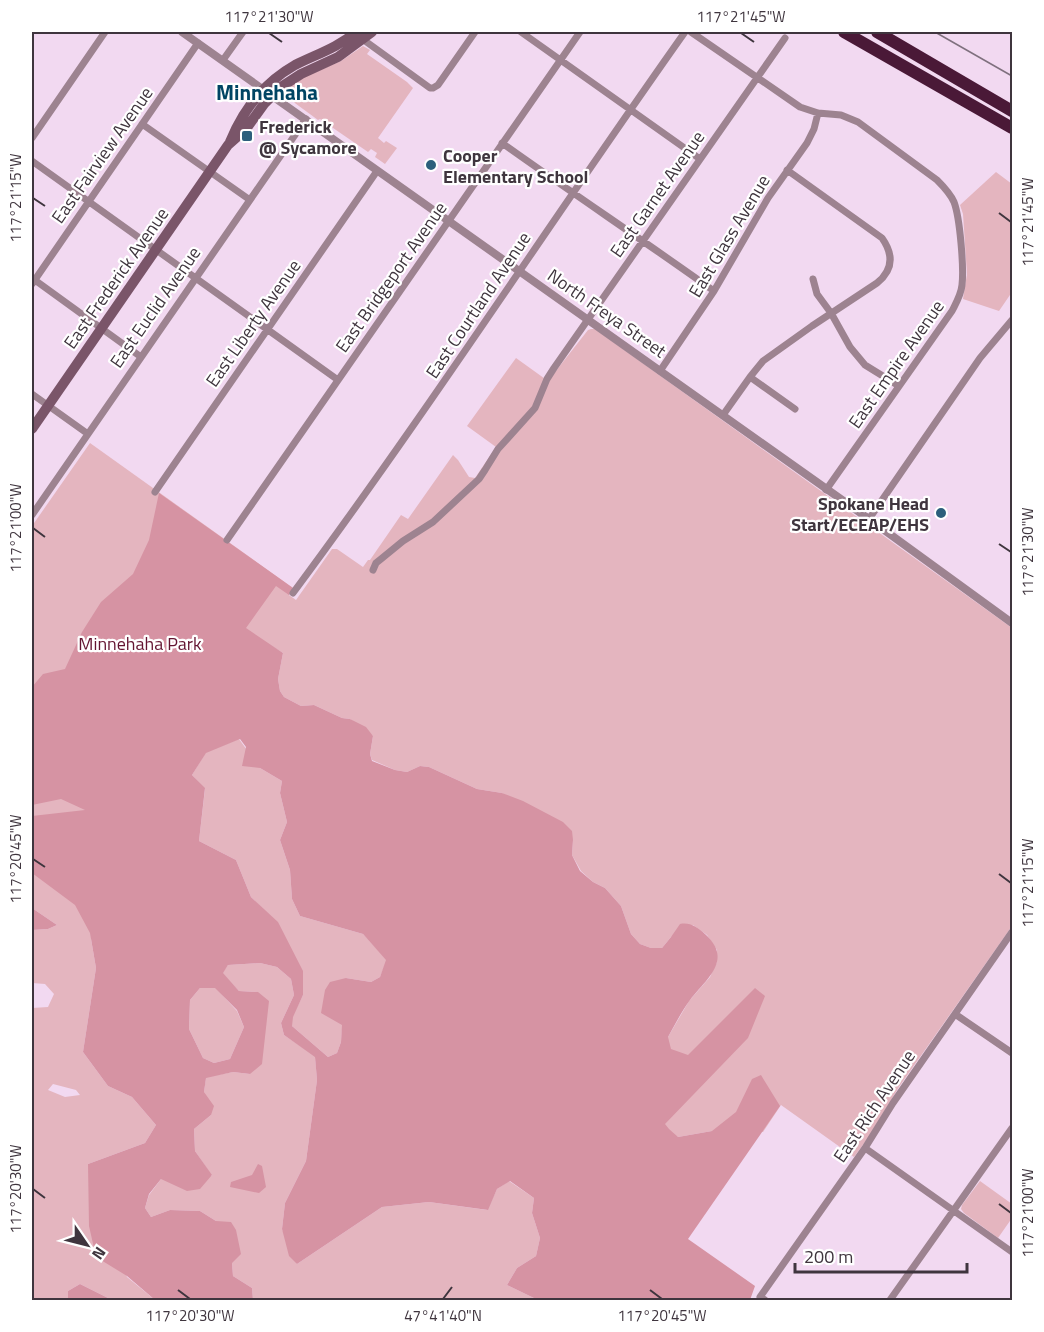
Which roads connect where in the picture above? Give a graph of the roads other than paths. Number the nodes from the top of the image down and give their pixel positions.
1 (105, 32) edge
2 (182, 32) edge
3 (243, 32) edge
4 (372, 32) edge
5 (475, 32) edge
6 (521, 32) edge
7 (580, 32) edge
8 (685, 32) edge
9 (691, 32) edge
10 (844, 32) edge
11 (878, 32) edge
12 (356, 34) edge
13 (785, 38) dead end
14 (198, 43) junction
15 (223, 60) junction
16 (560, 60) junction
17 (757, 78) junction
18 (267, 92) junction
19 (630, 109) junction
20 (1012, 111) edge
21 (818, 113) junction
22 (306, 119) junction
23 (142, 124) junction
24 (1012, 129) edge
25 (32, 138) edge
26 (502, 143) junction
27 (700, 159) junction
28 (32, 161) edge
29 (787, 170) junction
30 (209, 171) junction
31 (377, 171) junction
32 (572, 193) junction
33 (250, 200) junction
34 (88, 202) junction
35 (448, 221) junction
36 (644, 241) junction
37 (156, 250) junction
38 (519, 271) junction
39 (195, 279) junction
40 (813, 279) dead end
41 (32, 280) edge
42 (714, 291) junction
43 (831, 314) junction
44 (587, 319) junction
45 (1012, 320) edge
46 (102, 328) junction
47 (267, 330) junction
48 (141, 357) junction
49 (660, 371) junction
50 (750, 377) junction
51 (338, 380) junction
52 (899, 386) junction
53 (32, 394) edge
54 (48, 406) junction
55 (795, 409) dead end
56 (723, 415) junction
57 (32, 429) edge
58 (88, 434) junction
59 (826, 489) junction
60 (155, 492) dead end
61 (32, 515) edge
62 (869, 519) junction
63 (227, 540) dead end
64 (373, 570) dead end
65 (293, 593) dead end
66 (1012, 623) edge
67 (1012, 932) edge
68 (955, 1014) junction
69 (1012, 1053) edge
70 (1012, 1128) edge
71 (865, 1148) junction
72 (954, 1211) junction
73 (1012, 1252) edge
74 (762, 1299) edge
75 (890, 1300) edge

1 - 25 street
2 - 14 street, North Freya Street
3 - 15 street
4 - 12 main road
5 - 12 street
6 - 16 street
7 - 16 street, East Bridgeport Avenue
8 - 19 street, East Courtland Avenue
9 - 17 street
10 - 24 highway
11 - 20 highway
12 - 18 main road
12 - 18 main road
13 - 17 street, East Garnet Avenue
14 - 15 street, North Freya Street
14 - 23 street, East Fairview Avenue
15 - 18 street, North Freya Street
16 - 19 street
16 - 26 street, East Bridgeport Avenue
17 - 21 street
17 - 27 street, East Garnet Avenue
18 - 22 street, North Freya Street
18 - 30 main road, East Frederick Avenue
19 - 27 street
19 - 32 street, East Courtland Avenue
21 - 29 street, East Glass Avenue
21 - 52 street, East Empire Avenue
22 - 31 street, North Freya Street
22 - 33 street, East Euclid Avenue
23 - 30 street
23 - 34 street, East Fairview Avenue
26 - 32 street
26 - 35 street, East Bridgeport Avenue
27 - 36 street, East Garnet Avenue
28 - 34 street
29 - 42 street, East Glass Avenue
29 - 43 street
30 - 33 street
30 - 37 main road, East Frederick Avenue
31 - 35 street, North Freya Street
31 - 47 street, East Liberty Avenue
32 - 36 street
32 - 38 street, East Courtland Avenue
33 - 39 street, East Euclid Avenue
34 - 37 street
34 - 41 street, East Fairview Avenue
35 - 38 street, North Freya Street
35 - 51 street, East Bridgeport Avenue
36 - 42 street
36 - 44 street, East Garnet Avenue
37 - 39 street
37 - 46 main road, East Frederick Avenue
38 - 44 street, North Freya Street
38 - 65 street, East Courtland Avenue
39 - 47 street
39 - 48 street, East Euclid Avenue
40 - 43 street
41 - 46 street
42 - 49 street, East Glass Avenue
43 - 50 street
43 - 52 street
44 - 49 street, North Freya Street
44 - 64 street, East Garnet Avenue
45 - 62 street
46 - 48 street
46 - 54 main road, East Frederick Avenue
47 - 51 street
47 - 60 street, East Liberty Avenue
48 - 58 street, East Euclid Avenue
49 - 56 street, North Freya Street
50 - 55 street
50 - 56 street
51 - 63 street, East Bridgeport Avenue
52 - 59 street, East Empire Avenue
53 - 54 street
54 - 57 main road, East Frederick Avenue
54 - 58 street
56 - 59 street, North Freya Street
58 - 61 street, East Euclid Avenue
59 - 62 street, North Freya Street
62 - 66 street, North Freya Street
67 - 68 street, East Rich Avenue
68 - 69 street
68 - 71 street, East Rich Avenue
70 - 72 street
71 - 72 street
71 - 74 street, East Rich Avenue
72 - 73 street
72 - 75 street

